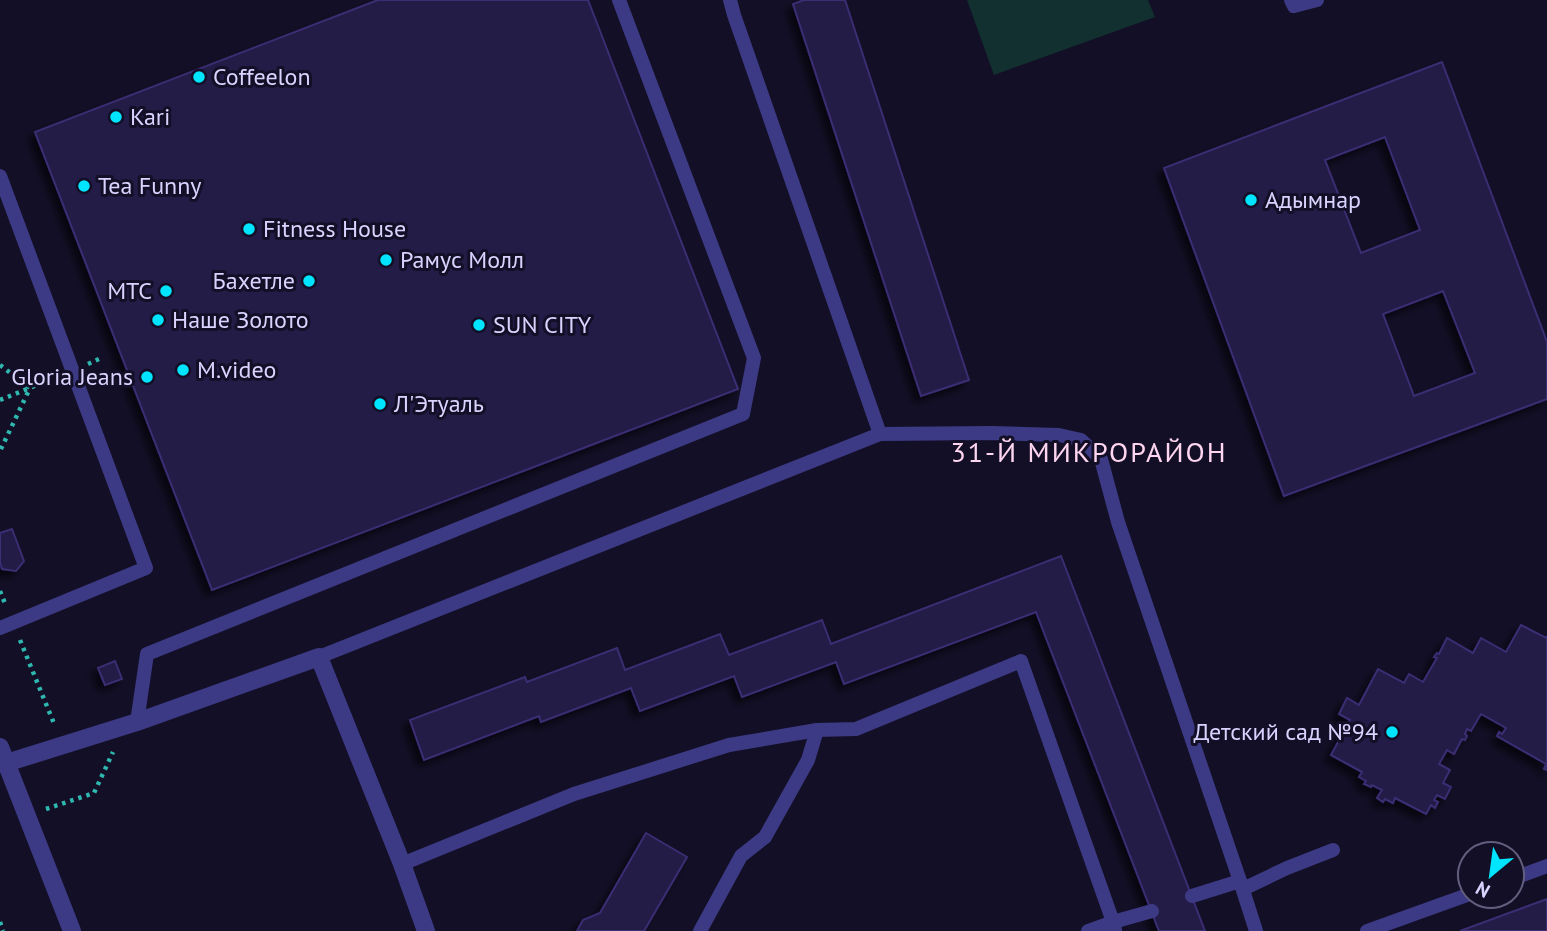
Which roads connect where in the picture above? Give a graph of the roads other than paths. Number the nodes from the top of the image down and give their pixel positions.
1 (619, 0) edge
2 (730, 0) edge
3 (1291, 0) edge
4 (1317, 0) edge
5 (0, 176) edge
6 (880, 434) junction
7 (6, 626) edge
8 (319, 657) junction
9 (131, 724) junction
10 (817, 730) junction
11 (2, 753) edge
12 (1333, 850) dead end
13 (402, 864) junction
14 (1547, 866) edge
15 (1526, 874) edge
16 (1241, 885) junction
17 (1192, 896) dead end
18 (1456, 899) edge
19 (1152, 911) dead end
20 (1114, 926) edge
21 (72, 931) edge
22 (426, 931) edge
23 (700, 931) edge
24 (1088, 931) edge
25 (1256, 931) edge
26 (1367, 931) edge

1 - 9 lane
2 - 6 lane
3 - 4 lane
5 - 7 lane
6 - 8 lane
6 - 16 lane
8 - 9 street
8 - 13 street
9 - 11 street
10 - 13 lane
10 - 20 lane
10 - 23 lane
11 - 21 street
12 - 16 lane
13 - 22 street
14 - 15 lane
16 - 17 lane
16 - 25 lane
18 - 26 lane
19 - 20 lane
20 - 24 lane

